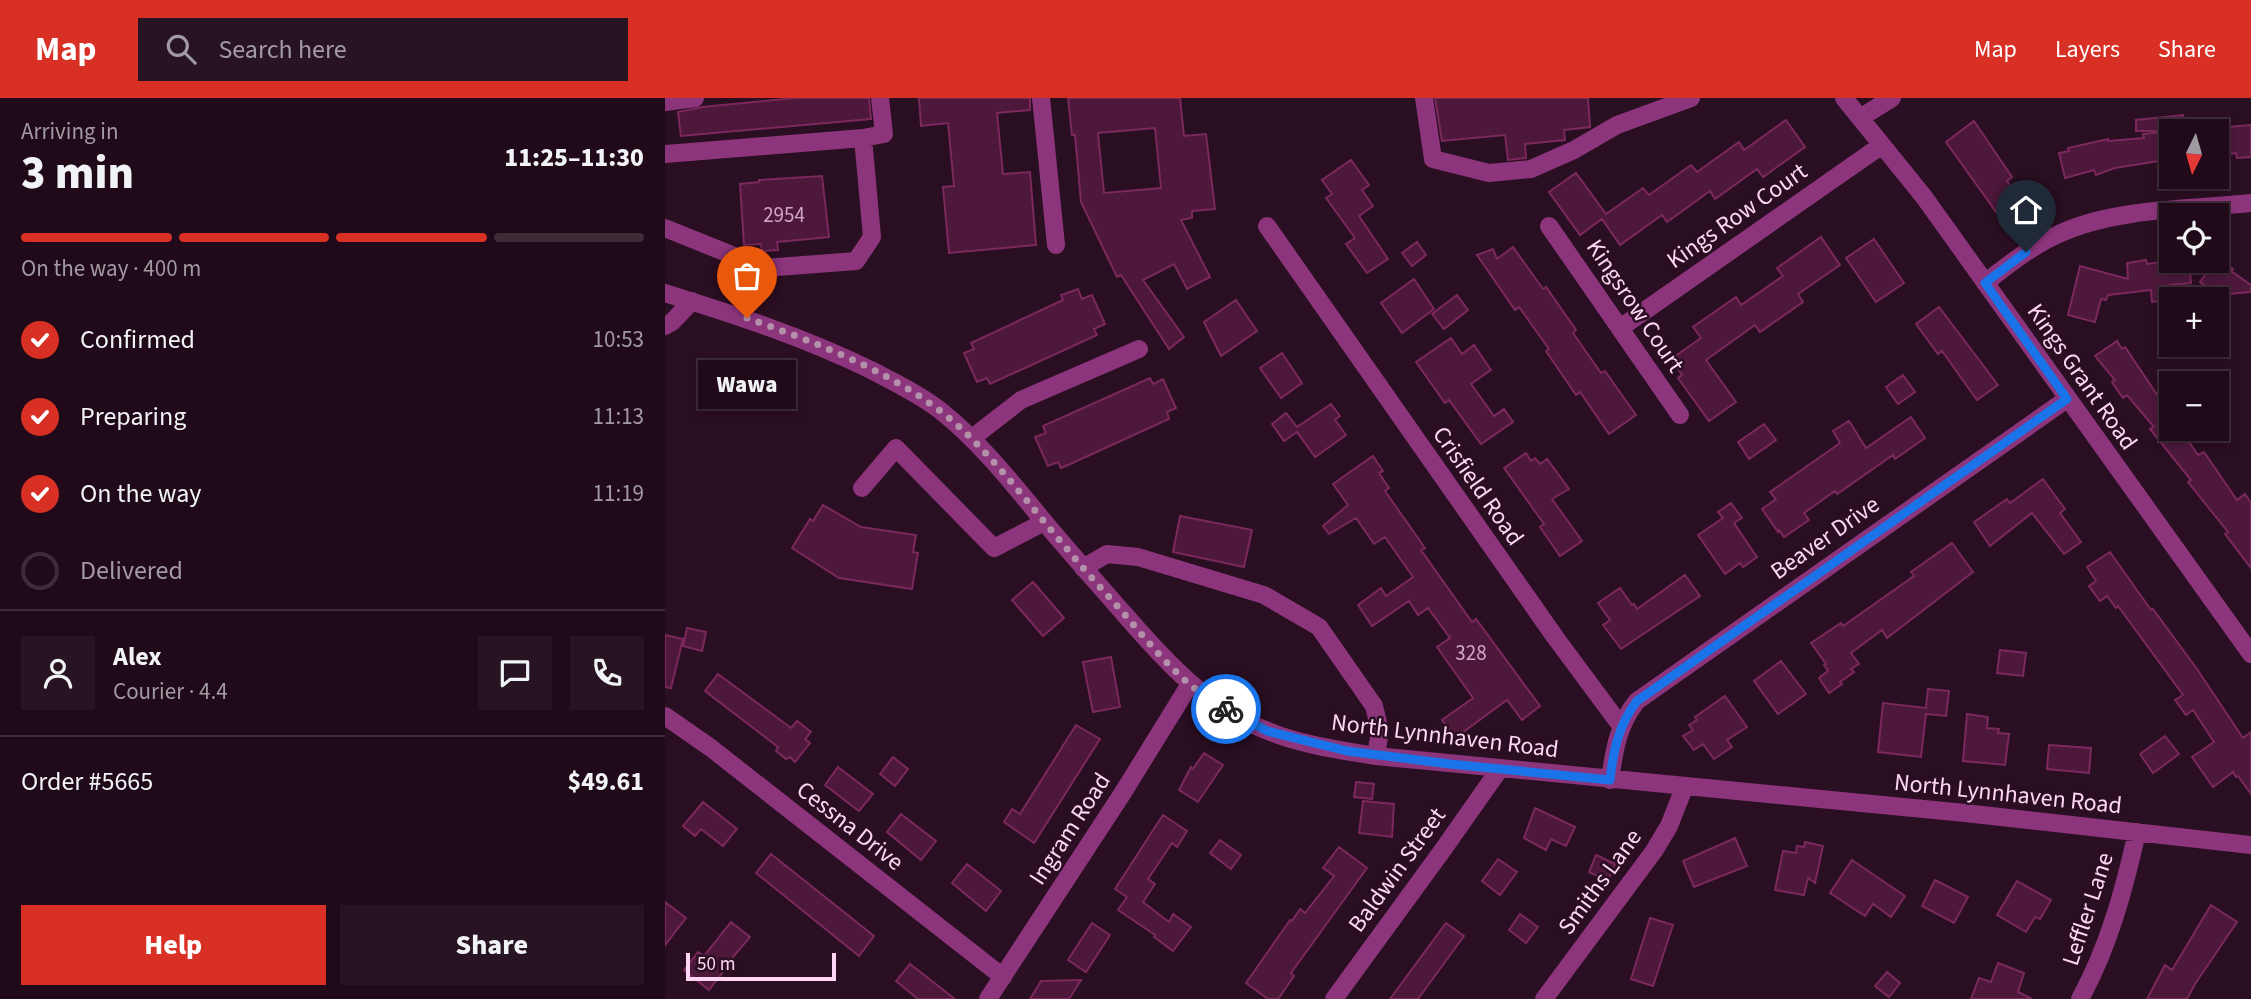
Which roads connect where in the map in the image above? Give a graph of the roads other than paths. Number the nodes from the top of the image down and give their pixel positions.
1 (695, 98) edge
2 (880, 98) edge
3 (1041, 98) edge
4 (1425, 98) edge
5 (1691, 98) edge
6 (1844, 98) edge
7 (1892, 98) edge
8 (665, 102) edge
9 (1860, 118) junction
10 (863, 138) junction
11 (1882, 145) junction
12 (665, 155) edge
13 (2251, 203) edge
14 (1267, 226) dead end
15 (1549, 226) dead end
16 (665, 228) edge
17 (1056, 244) dead end
18 (1985, 283) junction
19 (665, 293) edge
20 (692, 301) junction
21 (665, 326) edge
22 (1620, 328) junction
23 (1139, 349) dead end
24 (2067, 399) junction
25 (1680, 415) dead end
26 (972, 438) junction
27 (862, 488) dead end
28 (1044, 522) junction
29 (1083, 568) junction
30 (2251, 654) edge
31 (1190, 684) junction
32 (665, 716) edge
33 (1621, 726) junction
34 (1377, 756) junction
35 (1499, 770) junction
36 (1610, 780) junction
37 (1684, 788) junction
38 (2137, 832) junction
39 (2251, 845) edge
40 (1003, 977) junction
41 (988, 999) edge
42 (1334, 999) edge
43 (1543, 999) edge
44 (2080, 999) edge

1 - 8 street
2 - 10 street
3 - 17 street
4 - 5 street
6 - 9 street, Kings Grant Road
7 - 9 street
9 - 11 street, Kings Grant Road
10 - 12 street
10 - 16 street
11 - 18 street, Kings Grant Road
11 - 22 street, Kings Row Court
13 - 18 street
14 - 33 street, Crisfield Road
15 - 22 street, Kingsrow Court
18 - 24 street, Kings Grant Road
19 - 20 street, North Lynnhaven Road
20 - 21 street
20 - 26 street, North Lynnhaven Road
22 - 25 street, Kingsrow Court
23 - 26 street
24 - 30 street, Kings Grant Road
24 - 33 street, Beaver Drive
26 - 28 street, North Lynnhaven Road
27 - 28 street
28 - 29 street, North Lynnhaven Road
29 - 31 street, North Lynnhaven Road
29 - 34 street
31 - 34 street, North Lynnhaven Road
31 - 40 street, Ingram Road
32 - 40 street, Cessna Drive
33 - 36 street
34 - 35 street, North Lynnhaven Road
35 - 36 street, North Lynnhaven Road
35 - 42 street, Baldwin Street
36 - 37 street, North Lynnhaven Road
37 - 38 street, North Lynnhaven Road
37 - 43 street, Smiths Lane
38 - 39 street, North Lynnhaven Road
38 - 44 street, Leffler Lane
40 - 41 street, Ingram Road

